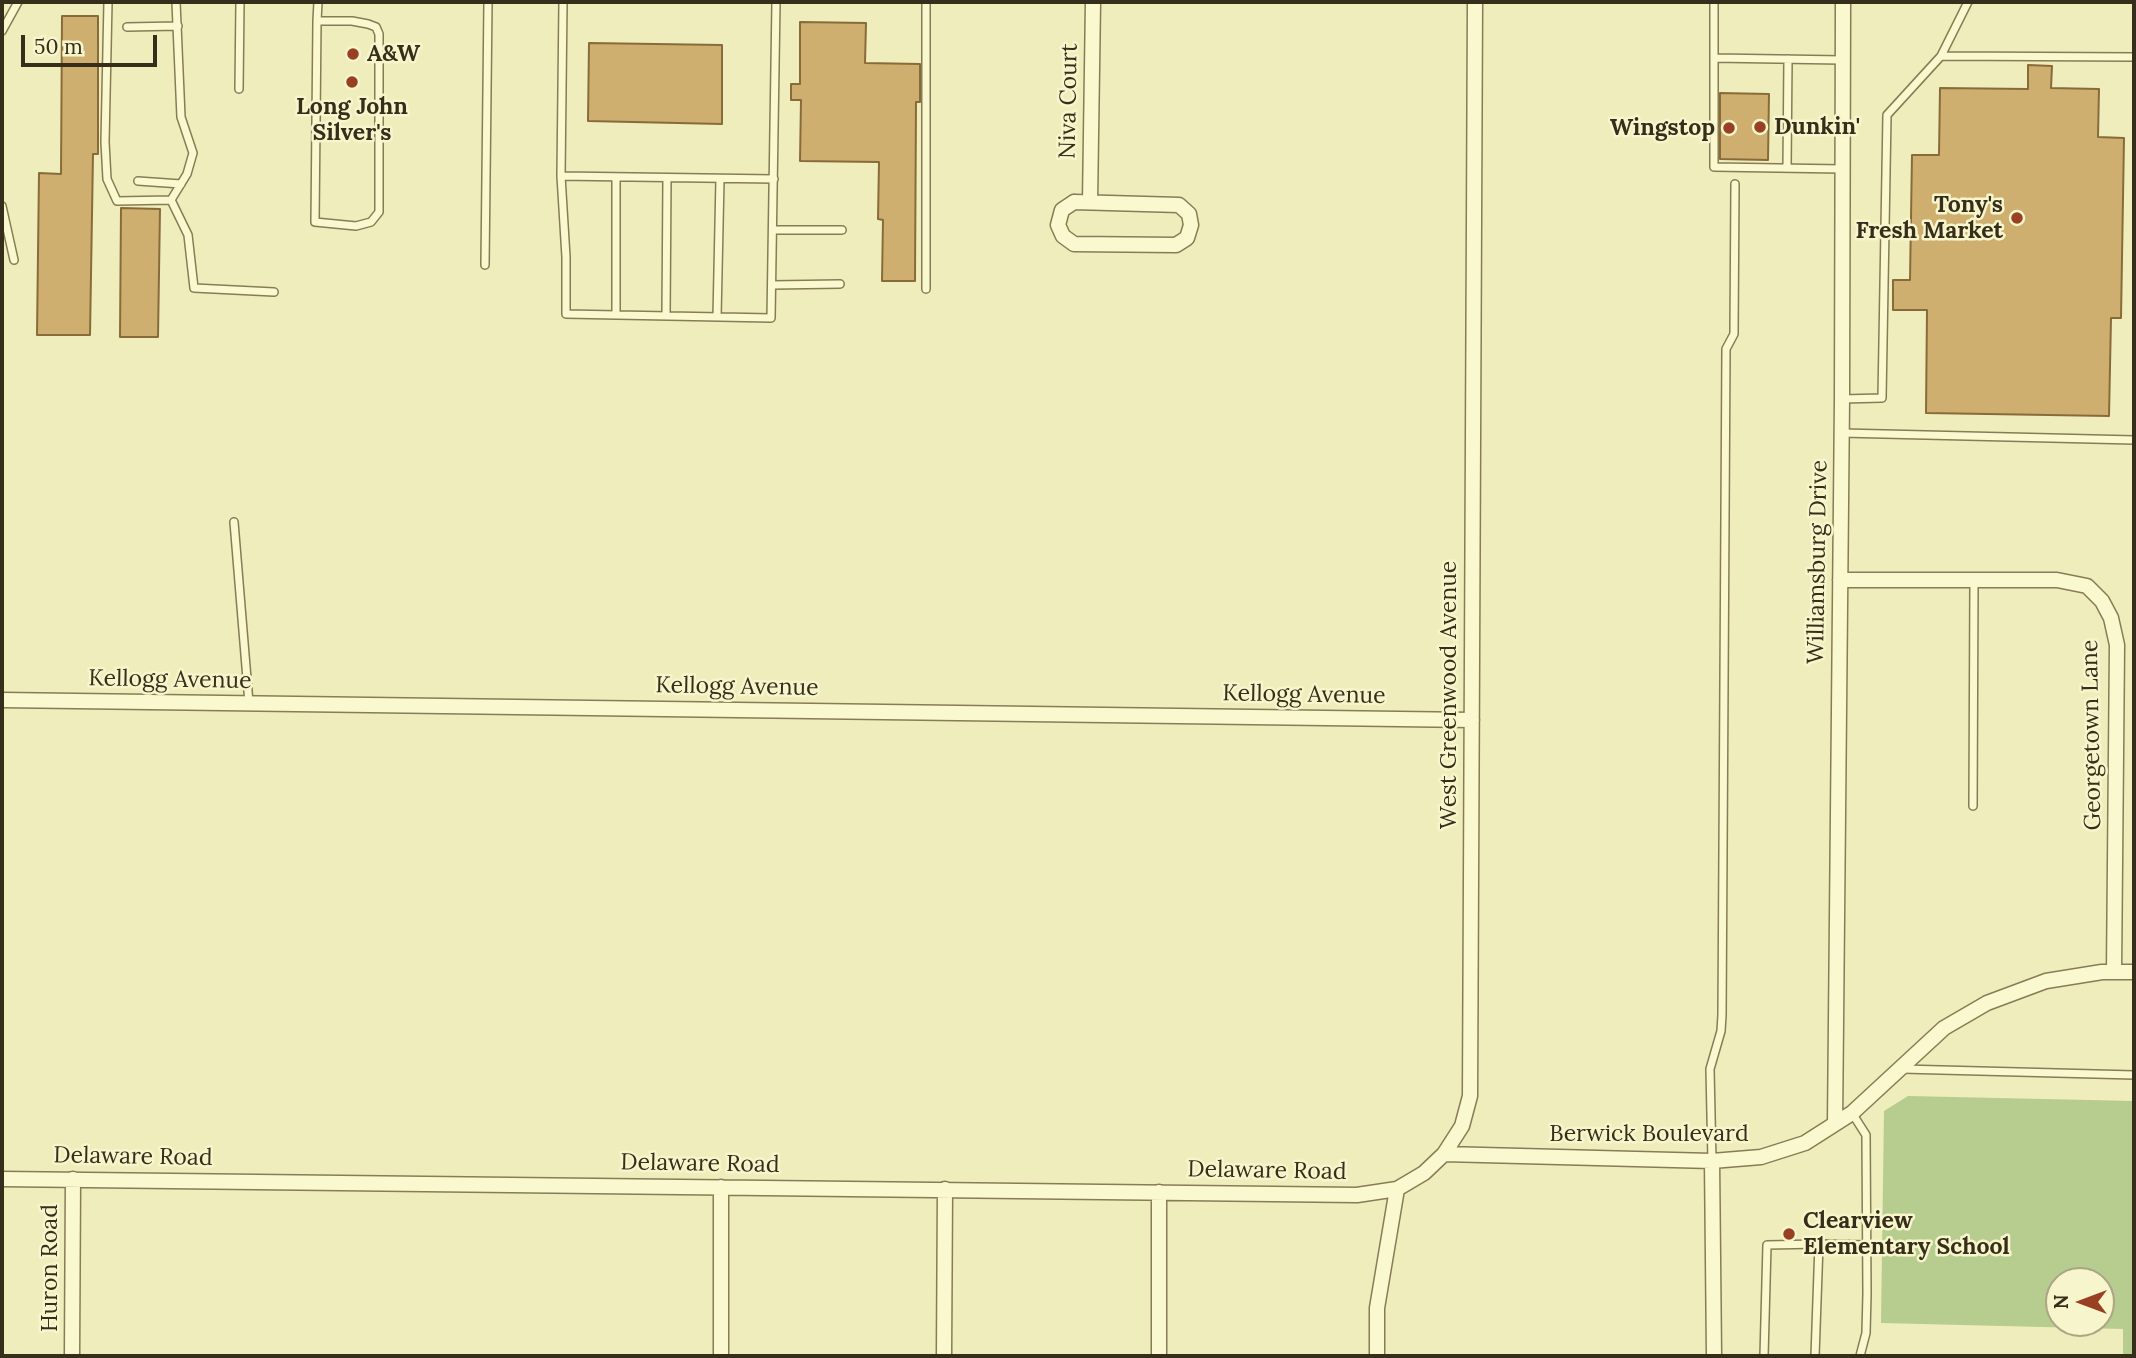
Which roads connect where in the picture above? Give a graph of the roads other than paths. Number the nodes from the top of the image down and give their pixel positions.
1 (19, 2) edge
2 (108, 2) edge
3 (176, 2) edge
4 (240, 2) edge
5 (318, 2) edge
6 (488, 2) edge
7 (563, 2) edge
8 (776, 2) edge
9 (926, 2) edge
10 (1093, 2) edge
11 (1475, 2) edge
12 (1714, 2) edge
13 (1843, 2) edge
14 (1968, 2) edge
15 (317, 21) junction
16 (178, 26) junction
17 (127, 27) dead end
18 (2, 31) edge
19 (1941, 56) junction
20 (2134, 57) edge
21 (1714, 58) junction
22 (1788, 59) junction
23 (1843, 60) junction
24 (239, 89) dead end
25 (1787, 169) junction
26 (1843, 169) junction
27 (561, 176) junction
28 (616, 177) junction
29 (667, 178) junction
30 (720, 179) junction
31 (774, 180) junction
32 (138, 181) dead end
33 (181, 184) junction
34 (1734, 184) dead end
35 (171, 200) junction
36 (1090, 202) junction
37 (2, 206) edge
38 (773, 230) junction
39 (842, 230) dead end
40 (14, 260) dead end
41 (485, 265) dead end
42 (840, 284) dead end
43 (772, 285) junction
44 (926, 289) dead end
45 (274, 292) dead end
46 (616, 315) junction
47 (666, 316) junction
48 (717, 317) junction
49 (1842, 399) junction
50 (1842, 433) junction
51 (2134, 440) edge
52 (234, 522) dead end
53 (1840, 580) junction
54 (1974, 580) junction
55 (2, 700) edge
56 (249, 704) junction
57 (1472, 720) junction
58 (1973, 806) dead end
59 (2114, 972) junction
60 (2134, 972) edge
61 (1901, 1069) junction
62 (2134, 1075) edge
63 (1852, 1112) junction
64 (1835, 1124) junction
65 (1444, 1154) junction
66 (1712, 1161) junction
67 (2, 1178) edge
68 (73, 1179) junction
69 (721, 1187) junction
70 (945, 1189) junction
71 (1397, 1189) junction
72 (1159, 1192) junction
73 (1818, 1244) junction
74 (1867, 1245) junction
75 (72, 1356) edge
76 (721, 1356) edge
77 (944, 1356) edge
78 (1158, 1356) edge
79 (1377, 1356) edge
80 (1714, 1356) edge
81 (1764, 1356) edge
82 (1815, 1356) edge
83 (1860, 1356) edge

1 - 18 lane
2 - 35 lane
3 - 16 lane
4 - 24 lane
5 - 15 lane
6 - 41 lane
7 - 27 lane
8 - 31 lane
9 - 44 lane
10 - 36 street, Niva Court
11 - 57 street, West Greenwood Avenue
12 - 21 lane
13 - 23 street, Williamsburg Drive
14 - 19 lane
15 - 15 lane
16 - 17 lane
16 - 33 lane
19 - 20 lane
19 - 49 lane
21 - 22 lane
21 - 25 lane
22 - 23 lane
22 - 25 lane
23 - 26 street, Williamsburg Drive
25 - 26 lane
26 - 49 street, Williamsburg Drive
27 - 28 lane
27 - 46 lane
28 - 29 lane
28 - 46 lane
29 - 30 lane
29 - 47 lane
30 - 31 lane
30 - 48 lane
31 - 38 lane
32 - 33 lane
33 - 35 lane
34 - 66 lane
35 - 45 lane
36 - 36 street
37 - 40 lane
38 - 39 lane
38 - 43 lane
42 - 43 lane
43 - 48 lane
46 - 47 lane
47 - 48 lane
49 - 50 street, Williamsburg Drive
50 - 51 lane
50 - 53 street, Williamsburg Drive
52 - 56 lane
53 - 54 street, Georgetown Lane
53 - 64 street, Williamsburg Drive
54 - 58 lane
54 - 59 street, Georgetown Lane
55 - 56 street, Kellogg Avenue
56 - 57 street, Kellogg Avenue
57 - 65 street, West Greenwood Avenue
59 - 60 street, Berwick Boulevard
59 - 61 street, Berwick Boulevard
61 - 62 lane
61 - 63 street, Berwick Boulevard
63 - 64 street, Berwick Boulevard
63 - 74 lane
64 - 66 street, Berwick Boulevard
65 - 66 street, Berwick Boulevard
65 - 71 street, West Greenwood Avenue
66 - 80 street
67 - 68 street, Delaware Road
68 - 69 street, Delaware Road
68 - 75 street, Huron Road
69 - 70 street, Delaware Road
69 - 76 street
70 - 72 street, Delaware Road
70 - 77 street
71 - 72 street, Delaware Road
71 - 79 street
72 - 78 street
73 - 74 lane
73 - 81 lane
73 - 82 lane
74 - 83 lane

